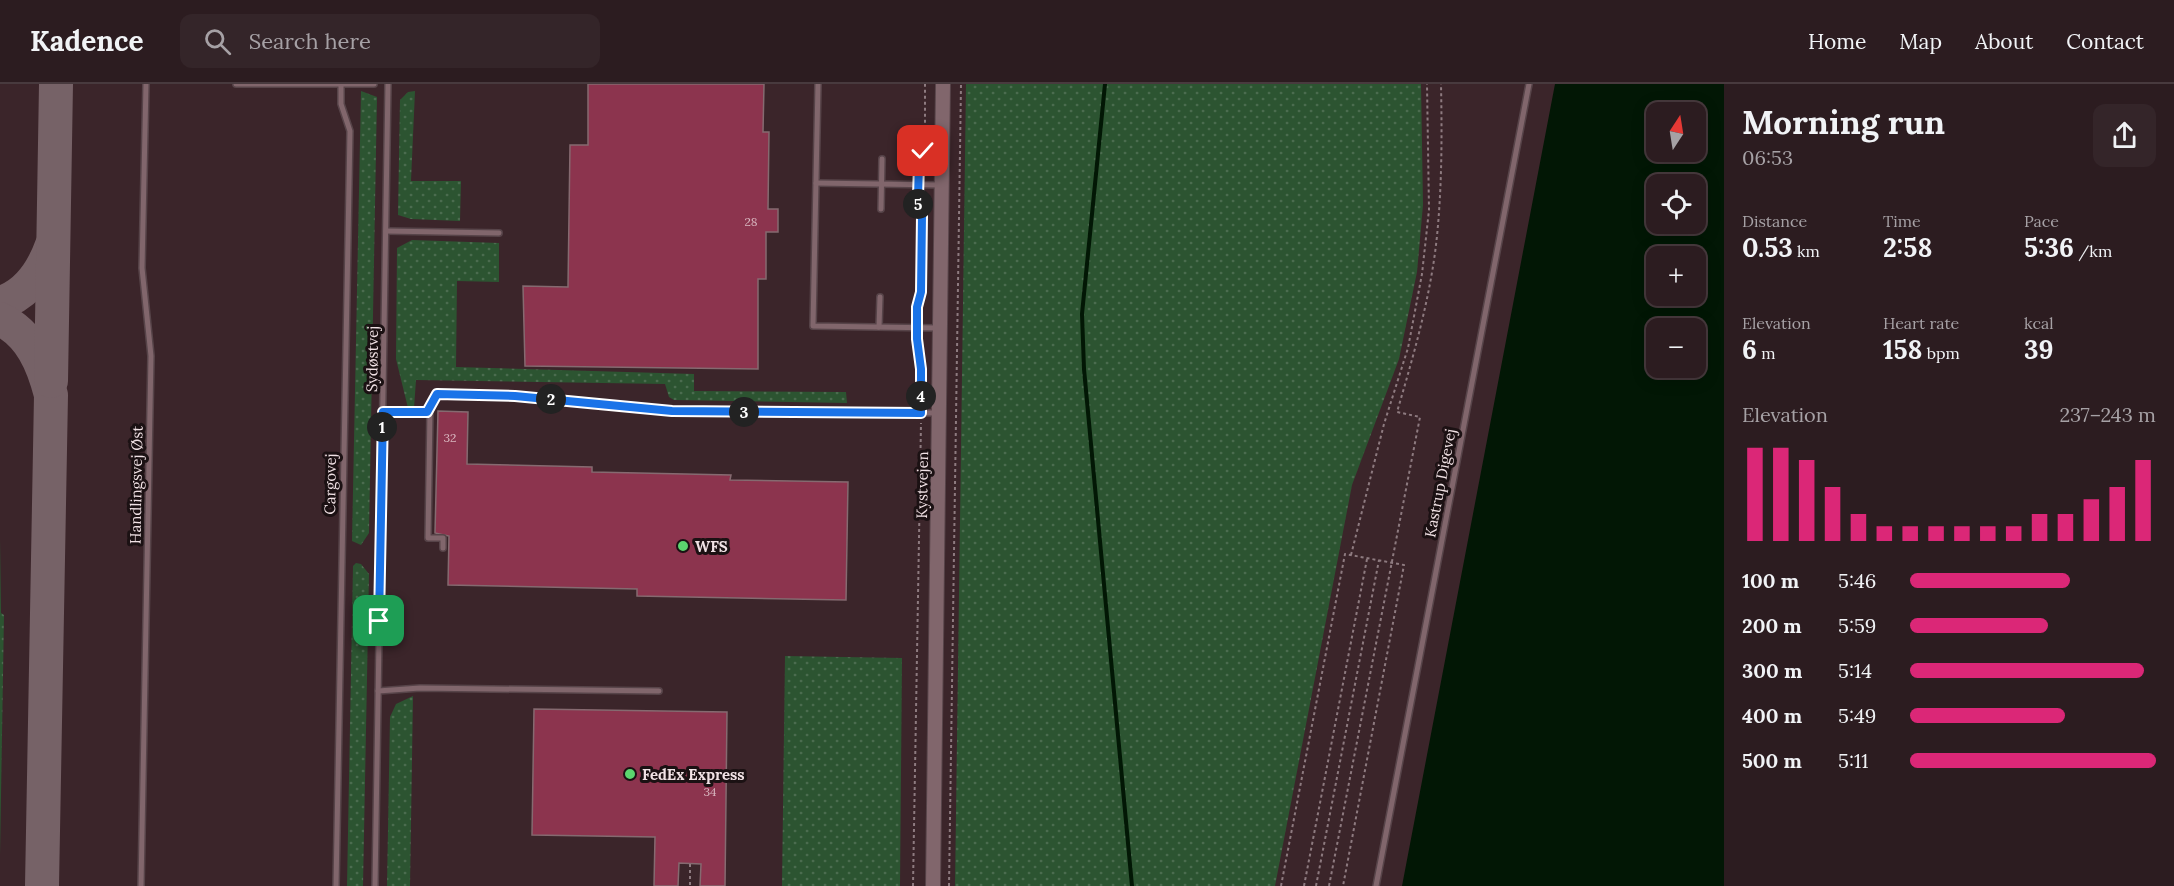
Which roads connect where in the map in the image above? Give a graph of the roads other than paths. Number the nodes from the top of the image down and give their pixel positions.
1 (146, 84) edge
2 (236, 84) edge
3 (374, 84) edge
4 (388, 84) edge
5 (818, 84) edge
6 (943, 84) edge
7 (1528, 84) edge
8 (341, 85) edge
9 (882, 159) dead end
10 (816, 183) junction
11 (881, 183) junction
12 (942, 185) junction
13 (881, 210) dead end
14 (386, 231) junction
15 (499, 233) dead end
16 (880, 297) dead end
17 (879, 327) junction
18 (940, 328) junction
19 (430, 411) junction
20 (383, 412) junction
21 (940, 414) junction
22 (443, 548) dead end
23 (378, 691) junction
24 (659, 691) dead end
25 (141, 886) edge
26 (336, 886) edge
27 (375, 886) edge
28 (933, 886) edge
29 (1376, 886) edge

1 - 25 lane, Handlingsvej Øst
2 - 8 lane
3 - 8 lane
4 - 14 lane, Sydøstvej
5 - 10 lane
6 - 12 street, Kystvejen
7 - 29 lane, Kastrup Digevej
8 - 26 lane, Cargovej
9 - 11 lane
10 - 11 lane
10 - 17 lane
11 - 12 lane
11 - 13 lane
12 - 18 street, Kystvejen
14 - 15 lane
14 - 20 lane, Sydøstvej
16 - 17 lane
17 - 18 lane
18 - 21 street, Kystvejen
19 - 20 lane
19 - 21 lane
19 - 22 lane
20 - 23 lane, Sydøstvej
21 - 28 street, Kystvejen
23 - 24 lane
23 - 27 lane, Sydøstvej

